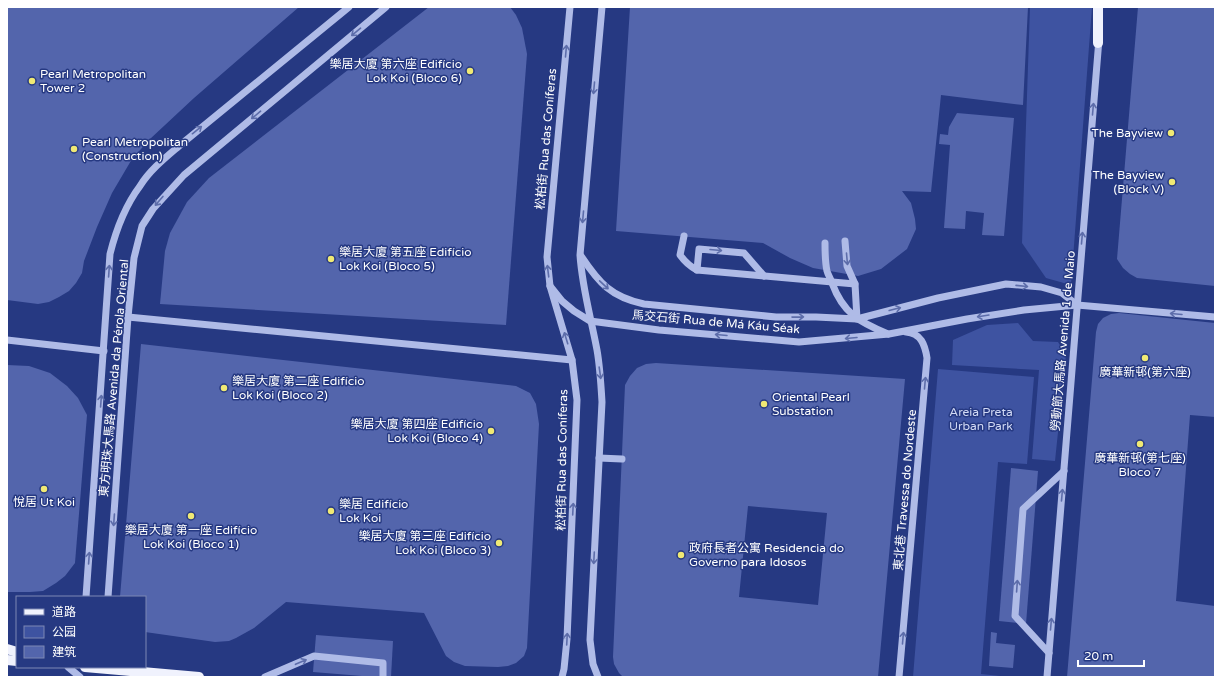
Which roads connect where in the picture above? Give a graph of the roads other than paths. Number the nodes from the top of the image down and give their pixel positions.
1 (349, 7) edge
2 (386, 7) edge
3 (570, 7) edge
4 (602, 7) edge
5 (1100, 7) edge
6 (1098, 43) joint
7 (684, 236) dead end
8 (845, 241) dead end
9 (825, 243) dead end
10 (580, 255) junction
11 (697, 270) junction
12 (764, 276) junction
13 (832, 282) junction
14 (855, 284) junction
15 (550, 286) junction
16 (1077, 305) junction
17 (128, 317) junction
18 (1215, 317) edge
19 (857, 319) junction
20 (590, 320) junction
21 (889, 334) junction
22 (7, 340) edge
23 (104, 351) junction
24 (572, 360) junction
25 (599, 458) junction
26 (622, 459) dead end
27 (1064, 471) junction
28 (86, 596) edge
29 (108, 596) edge
30 (1049, 653) junction
31 (69, 668) edge
32 (96, 668) edge
33 (144, 668) edge
34 (154, 673) junction
35 (80, 677) edge
36 (199, 677) edge
37 (265, 677) edge
38 (383, 677) edge
39 (562, 677) edge
40 (598, 677) edge
41 (900, 677) edge
42 (1047, 677) edge

23 -> 1 street, 東方明珠大馬路 Avenida da Pérola Oriental
2 -> 17 street, 東方明珠大馬路 Avenida da Pérola Oriental
15 -> 3 street, 松柏街 Rua das Coníferas
4 -> 10 street
5 - 6 main road
16 -> 6 street, 勞動節大馬路 Avenida 1 de Maio
7 - 11 street
8 -> 14 street
9 - 13 street
10 -> 19 street, 馬交石街 Rua de Má Káu Séak
10 - 20 street
11 - 12 street
11 -> 12 street
12 - 13 street
13 - 14 street
13 - 19 street
14 - 19 street
15 - 20 street
24 -> 15 street, 松柏街 Rua das Coníferas
18 -> 16 street, 馬交石街 Rua de Má Káu Séak
19 -> 16 street, 馬交石街 Rua de Má Káu Séak
16 -> 21 street, 馬交石街 Rua de Má Káu Séak
16 - 27 street, 勞動節大馬路 Avenida 1 de Maio
17 - 24 street
17 -> 29 street, 東方明珠大馬路 Avenida da Pérola Oriental
19 - 21 street
21 -> 20 street, 馬交石街 Rua de Má Káu Séak
20 -> 25 street
41 -> 21 street, 東北巷 Travessa do Nordeste
22 - 23 street
28 -> 23 street, 東方明珠大馬路 Avenida da Pérola Oriental
39 -> 24 street, 松柏街 Rua das Coníferas
25 - 26 street
25 -> 40 street
30 -> 27 street, 勞動節大馬路 Avenida 1 de Maio
30 -> 27 street
30 - 42 street, 勞動節大馬路 Avenida 1 de Maio
31 - 35 street
32 - 34 main road
33 - 34 street
34 - 36 main road
37 -> 38 street

